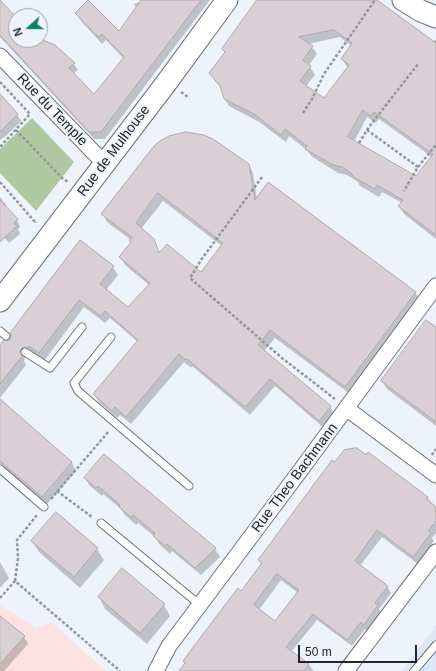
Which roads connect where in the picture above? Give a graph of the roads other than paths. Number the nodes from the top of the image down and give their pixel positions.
1 (227, 0) edge
2 (403, 0) edge
3 (427, 0) edge
4 (436, 8) edge
5 (436, 17) edge
6 (0, 56) edge
7 (105, 164) junction
8 (436, 286) edge
9 (0, 301) edge
10 (82, 327) dead end
11 (0, 331) edge
12 (6, 336) dead end
13 (111, 337) dead end
14 (25, 352) dead end
15 (346, 408) junction
16 (0, 469) edge
17 (436, 475) edge
18 (190, 486) dead end
19 (44, 507) road end
20 (101, 523) road end
21 (436, 552) edge
22 (200, 605) junction
23 (436, 645) edge
24 (156, 671) edge
25 (346, 671) edge
26 (414, 671) edge

1 - 7 main road, Rue de Mulhouse
2 - 5 main road
3 - 4 main road
6 - 7 street, Rue du Temple
7 - 9 main road, Rue de Mulhouse
8 - 15 street, Rue Theo Bachmann
10 - 14 lane
11 - 12 lane
13 - 18 lane
15 - 17 street
15 - 22 street, Rue Theo Bachmann
16 - 19 lane
20 - 22 lane
21 - 25 street
22 - 24 street, Rue Theo Bachmann
23 - 26 lane

